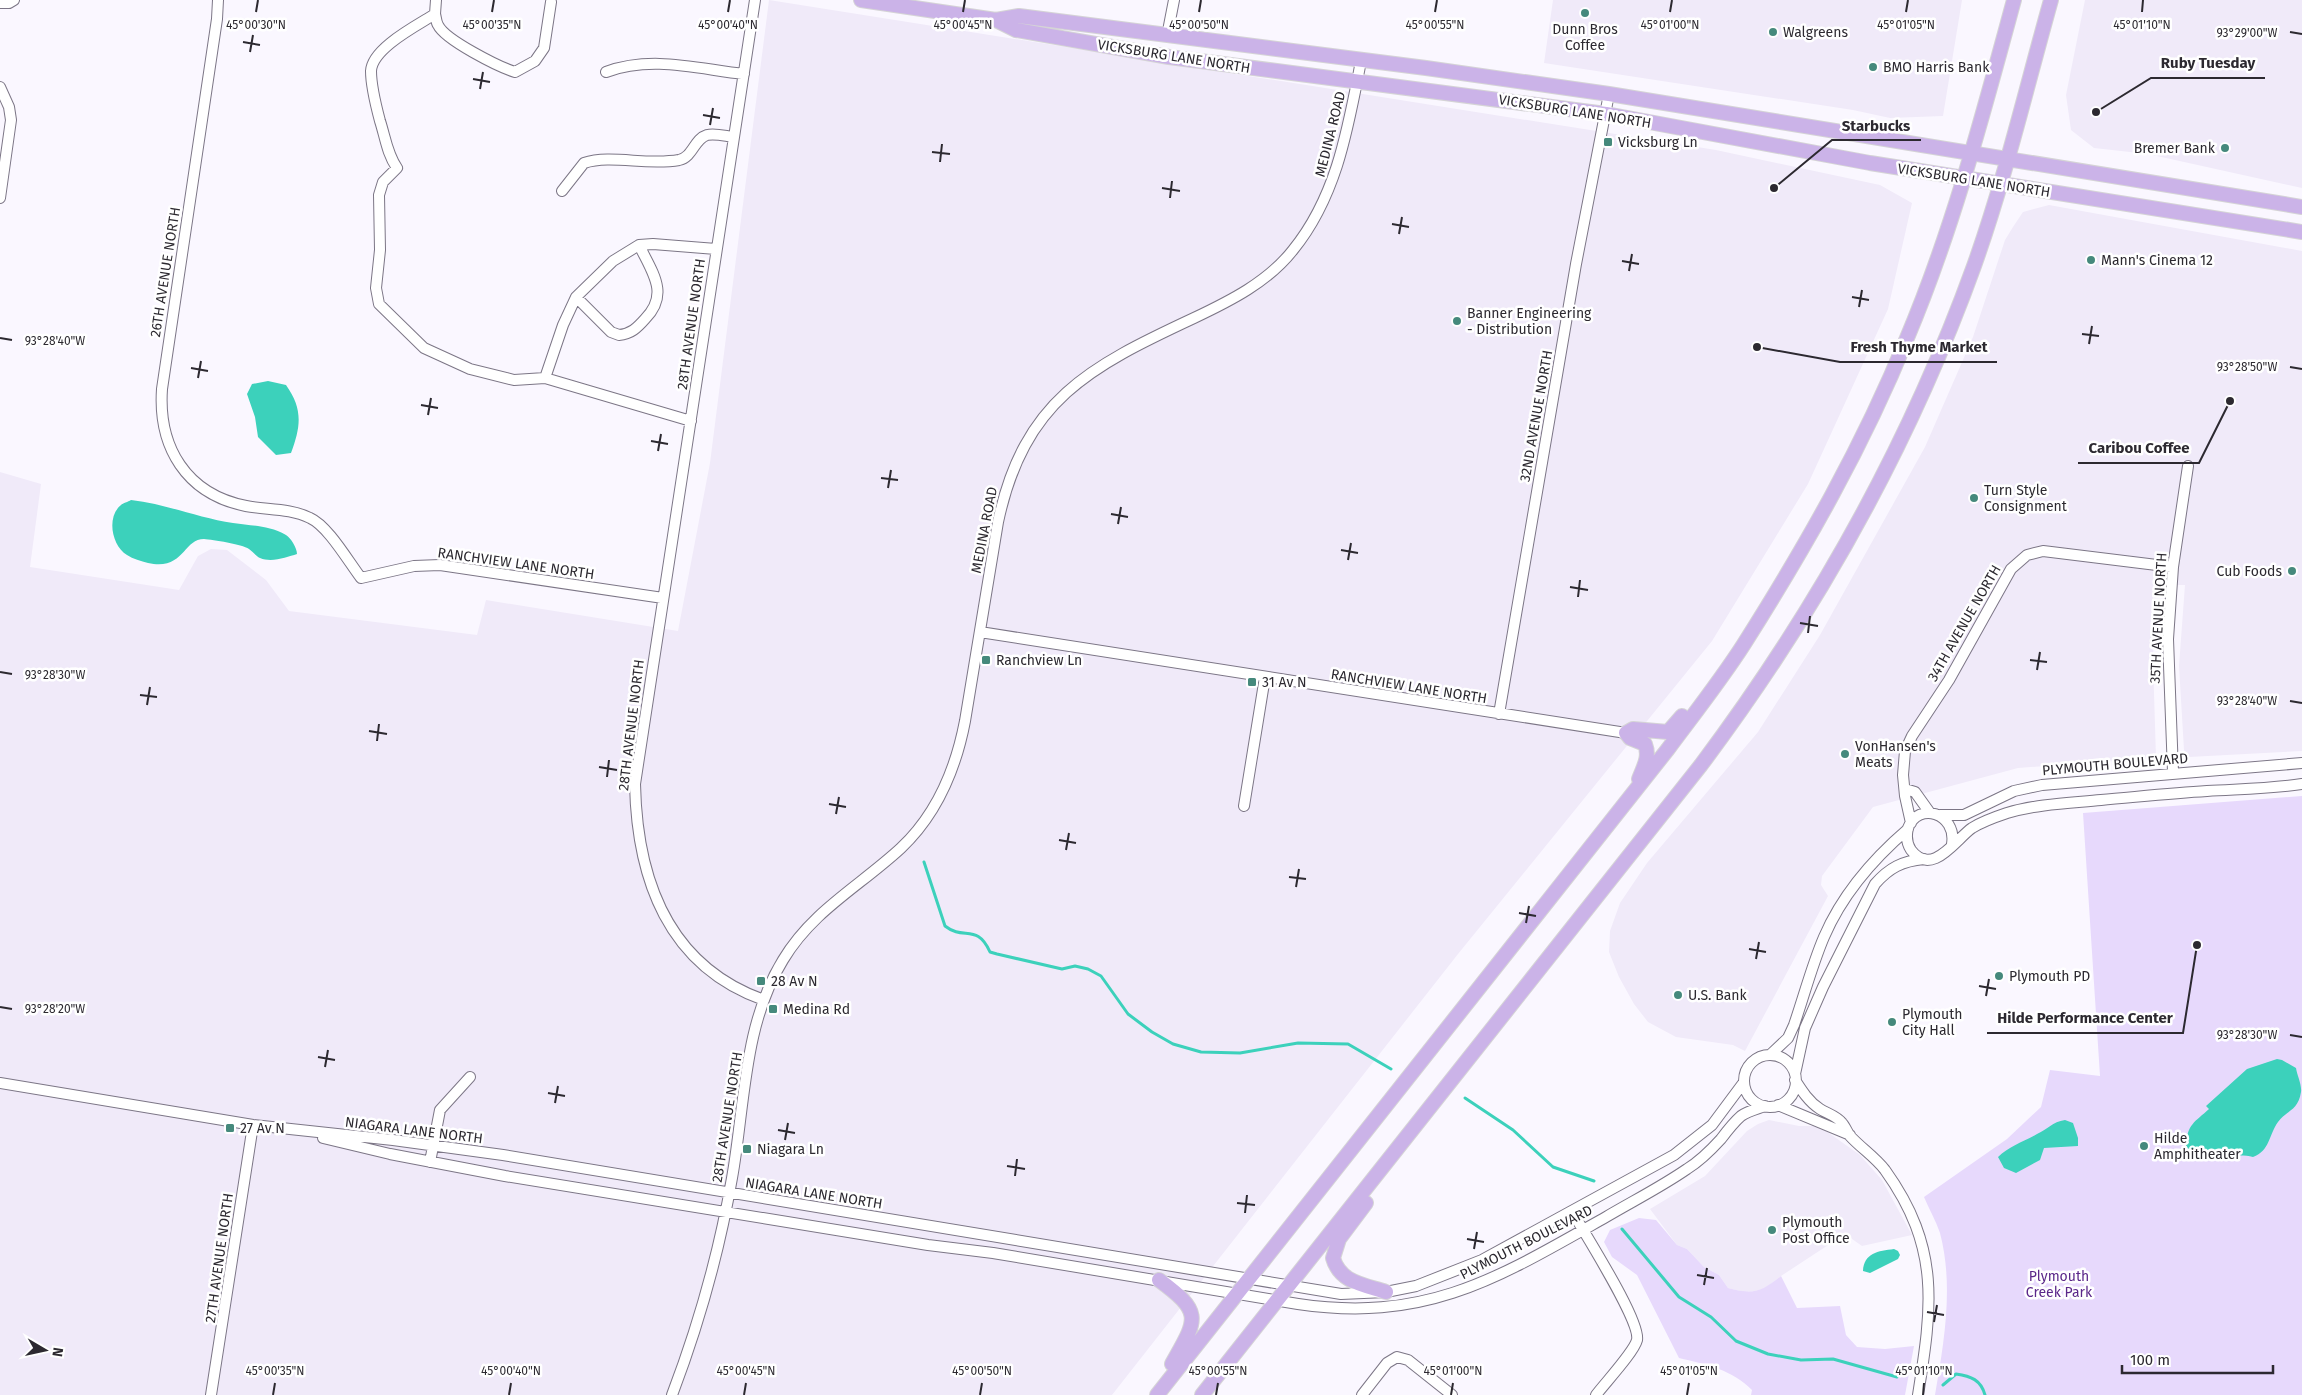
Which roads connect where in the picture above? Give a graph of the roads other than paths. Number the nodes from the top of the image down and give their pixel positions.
1 (14, 0) edge
2 (218, 0) edge
3 (436, 0) edge
4 (755, 0) edge
5 (861, 0) edge
6 (1174, 0) edge
7 (2014, 0) edge
8 (2051, 0) edge
9 (551, 2) dead end
10 (0, 3) edge
11 (435, 14) junction
12 (996, 20) junction
13 (1168, 36) junction
14 (1360, 61) junction
15 (606, 72) dead end
16 (744, 74) junction
17 (1357, 81) junction
18 (0, 87) edge
19 (1609, 94) junction
20 (1606, 114) junction
21 (734, 137) junction
22 (1972, 154) junction
23 (2007, 160) junction
24 (1964, 178) junction
25 (2001, 184) junction
26 (562, 191) dead end
27 (0, 192) edge
28 (2302, 207) edge
29 (2302, 232) edge
30 (640, 245) junction
31 (716, 249) junction
32 (576, 297) junction
33 (545, 378) junction
34 (691, 421) junction
35 (2188, 466) dead end
36 (247, 506) joint
37 (2173, 567) junction
38 (663, 598) junction
39 (1761, 616) junction
40 (980, 632) junction
41 (1265, 677) junction
42 (1499, 714) junction
43 (1626, 733) junction
44 (2302, 764) edge
45 (2173, 772) junction
46 (2302, 784) edge
47 (1906, 789) junction
48 (1632, 795) junction
49 (1244, 806) dead end
50 (1934, 814) junction
51 (1910, 826) junction
52 (1952, 844) junction
53 (1924, 859) junction
54 (764, 1000) junction
55 (1770, 1055) junction
56 (470, 1077) dead end
57 (1795, 1077) junction
58 (1744, 1082) junction
59 (0, 1083) edge
60 (1778, 1105) junction
61 (1765, 1106) junction
62 (253, 1125) junction
63 (286, 1130) junction
64 (1850, 1136) junction
65 (433, 1146) junction
66 (1394, 1153) junction
67 (430, 1162) junction
68 (729, 1193) junction
69 (726, 1212) junction
70 (1572, 1212) junction
71 (1583, 1230) junction
72 (1248, 1278) junction
73 (1159, 1280) junction
74 (1288, 1286) junction
75 (1237, 1292) junction
76 (1386, 1292) junction
77 (1278, 1300) junction
78 (212, 1395) edge
79 (672, 1395) edge
80 (1156, 1395) edge
81 (1202, 1395) edge
82 (1362, 1395) edge
83 (1452, 1395) edge
84 (1596, 1395) edge
85 (1918, 1395) edge

1 - 10 street
2 - 36 street, 26TH AVENUE NORTH
3 - 11 street
4 - 16 street, 28TH AVENUE NORTH
5 - 12 main road, VICKSBURG LANE NORTH
6 - 13 street
7 - 22 main road
8 - 23 main road
9 - 11 street
11 - 33 street
12 - 13 main road, VICKSBURG LANE NORTH
12 - 17 main road, VICKSBURG LANE NORTH
13 - 14 main road, VICKSBURG LANE NORTH
14 - 17 street, MEDINA ROAD
14 - 19 main road, VICKSBURG LANE NORTH
15 - 16 street
16 - 21 street, 28TH AVENUE NORTH
17 - 20 main road, VICKSBURG LANE NORTH
17 - 40 street, MEDINA ROAD
18 - 27 street
19 - 20 street, 32ND AVENUE NORTH
19 - 22 main road, VICKSBURG LANE NORTH
20 - 24 main road, VICKSBURG LANE NORTH
20 - 42 street, 32ND AVENUE NORTH
21 - 26 street
21 - 31 street, 28TH AVENUE NORTH
22 - 23 main road, VICKSBURG LANE NORTH
22 - 24 main road
23 - 25 main road
23 - 28 main road, VICKSBURG LANE NORTH
24 - 25 main road, VICKSBURG LANE NORTH
24 - 39 main road
25 - 29 main road, VICKSBURG LANE NORTH
25 - 66 main road
30 - 31 street
30 - 32 street
30 - 32 street
31 - 34 street, 28TH AVENUE NORTH
32 - 33 street
33 - 34 street
34 - 38 street, 28TH AVENUE NORTH
35 - 37 street, 35TH AVENUE NORTH
36 - 38 street, RANCHVIEW LANE NORTH
37 - 45 street, 35TH AVENUE NORTH
37 - 47 street, 34TH AVENUE NORTH
38 - 54 street, 28TH AVENUE NORTH
39 - 43 main road
39 - 48 main road
40 - 41 street, RANCHVIEW LANE NORTH
40 - 54 street, MEDINA ROAD
41 - 42 street, RANCHVIEW LANE NORTH
41 - 49 street
42 - 43 street, RANCHVIEW LANE NORTH
43 - 48 main road
44 - 45 street, PLYMOUTH BOULEVARD
45 - 50 street, PLYMOUTH BOULEVARD
46 - 52 street
47 - 50 street
47 - 51 street, 34TH AVENUE NORTH
48 - 72 main road
50 - 51 street
50 - 52 street
51 - 53 street
51 - 55 street
52 - 53 street
53 - 57 street
54 - 68 street, 28TH AVENUE NORTH
55 - 57 street
55 - 58 street
56 - 65 street
57 - 60 street
57 - 64 street
58 - 61 street
58 - 70 street, PLYMOUTH BOULEVARD
59 - 62 street, NIAGARA LANE NORTH
60 - 61 street
60 - 64 street
61 - 71 street, PLYMOUTH BOULEVARD
62 - 63 street, NIAGARA LANE NORTH
62 - 78 street, 27TH AVENUE NORTH
63 - 65 street, NIAGARA LANE NORTH
63 - 67 street, NIAGARA LANE NORTH
64 - 85 street
65 - 67 street
65 - 68 street, NIAGARA LANE NORTH
66 - 74 main road
66 - 76 main road
67 - 69 street, NIAGARA LANE NORTH
68 - 69 street, 28TH AVENUE NORTH
68 - 72 street, NIAGARA LANE NORTH
69 - 73 street, NIAGARA LANE NORTH
69 - 79 street, 28TH AVENUE NORTH
70 - 71 street
70 - 76 street, PLYMOUTH BOULEVARD
71 - 77 street, PLYMOUTH BOULEVARD
71 - 84 street
72 - 74 street, PLYMOUTH BOULEVARD
72 - 75 main road
73 - 75 street, NIAGARA LANE NORTH
73 - 80 main road
74 - 76 street, PLYMOUTH BOULEVARD
74 - 77 main road
75 - 77 street, PLYMOUTH BOULEVARD
75 - 80 main road
77 - 81 main road
82 - 83 street

